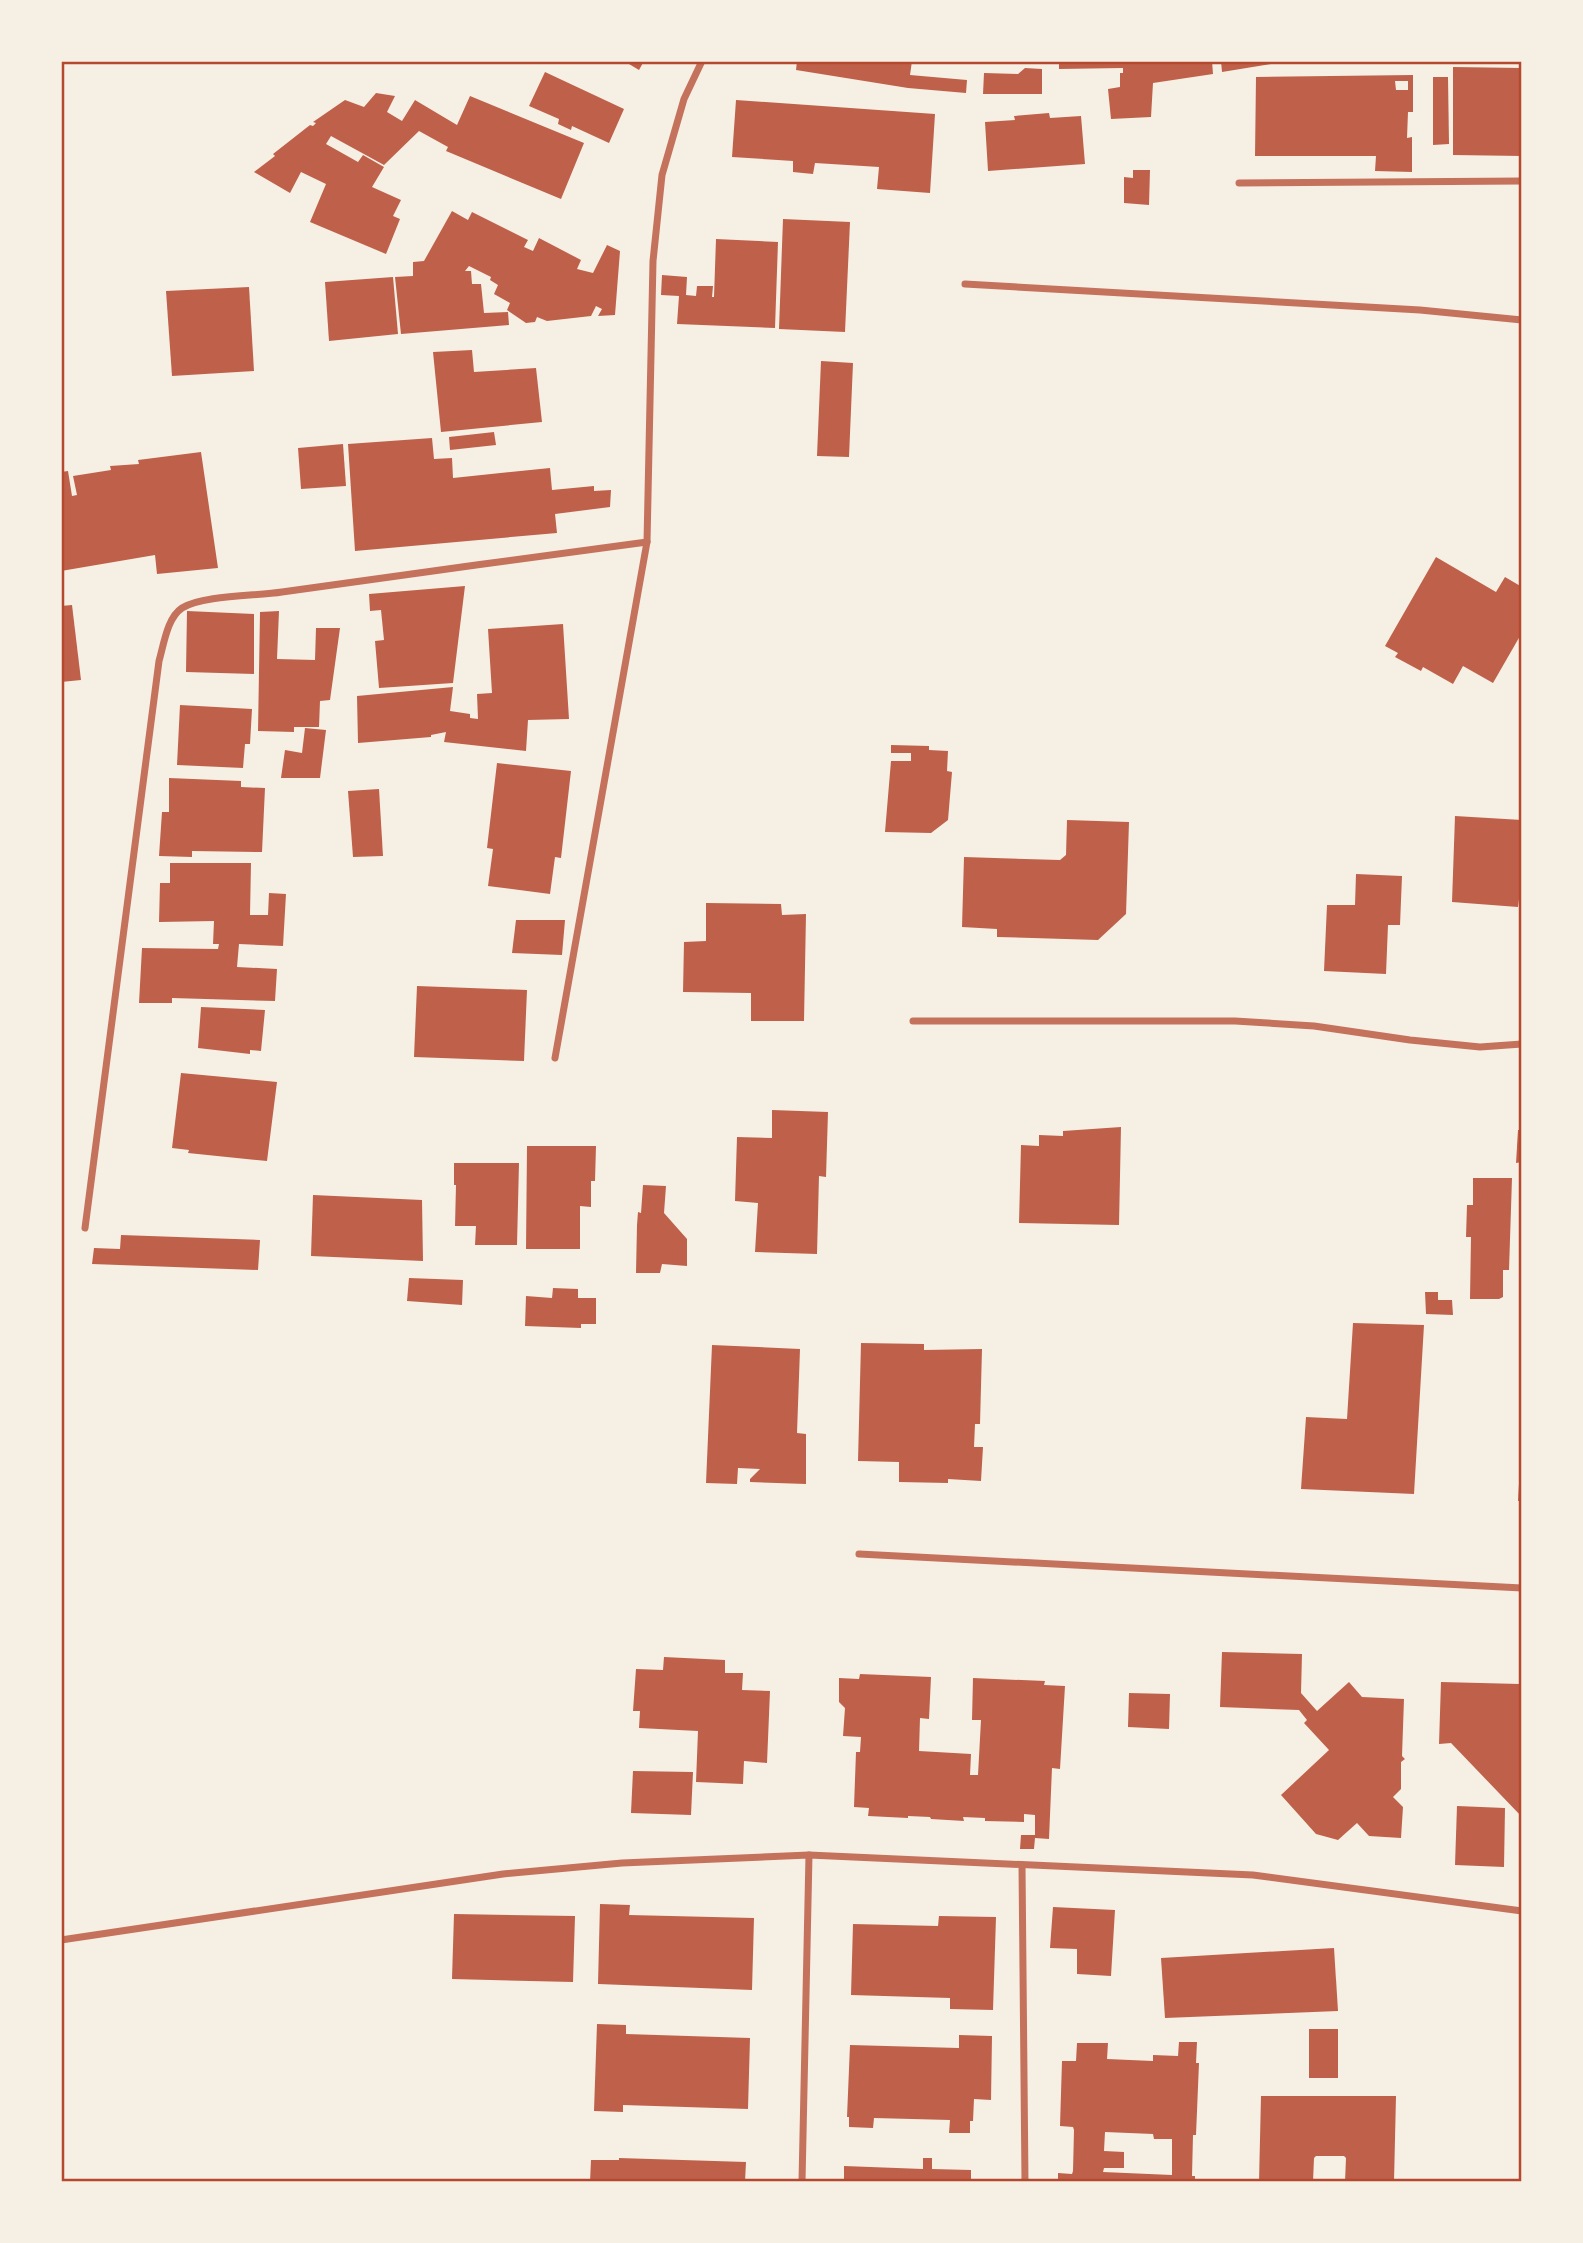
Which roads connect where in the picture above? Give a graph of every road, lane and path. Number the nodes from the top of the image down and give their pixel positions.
1 (702, 61) edge
2 (1522, 181) edge
3 (1239, 183) dead end
4 (965, 284) dead end
5 (1522, 320) edge
6 (647, 542) junction
7 (913, 1021) dead end
8 (1522, 1044) edge
9 (555, 1058) dead end
10 (85, 1228) dead end
11 (859, 1554) dead end
12 (1522, 1588) edge
13 (809, 1855) junction
14 (1022, 1865) junction
15 (1522, 1911) edge
16 (61, 1940) edge
17 (802, 2182) edge
18 (1025, 2182) edge

1 - 6 street
2 - 3 street
4 - 5 street
6 - 9 street
6 - 10 street
7 - 8 street
11 - 12 street
13 - 14 street
13 - 16 street
13 - 17 street
14 - 15 street
14 - 18 street

